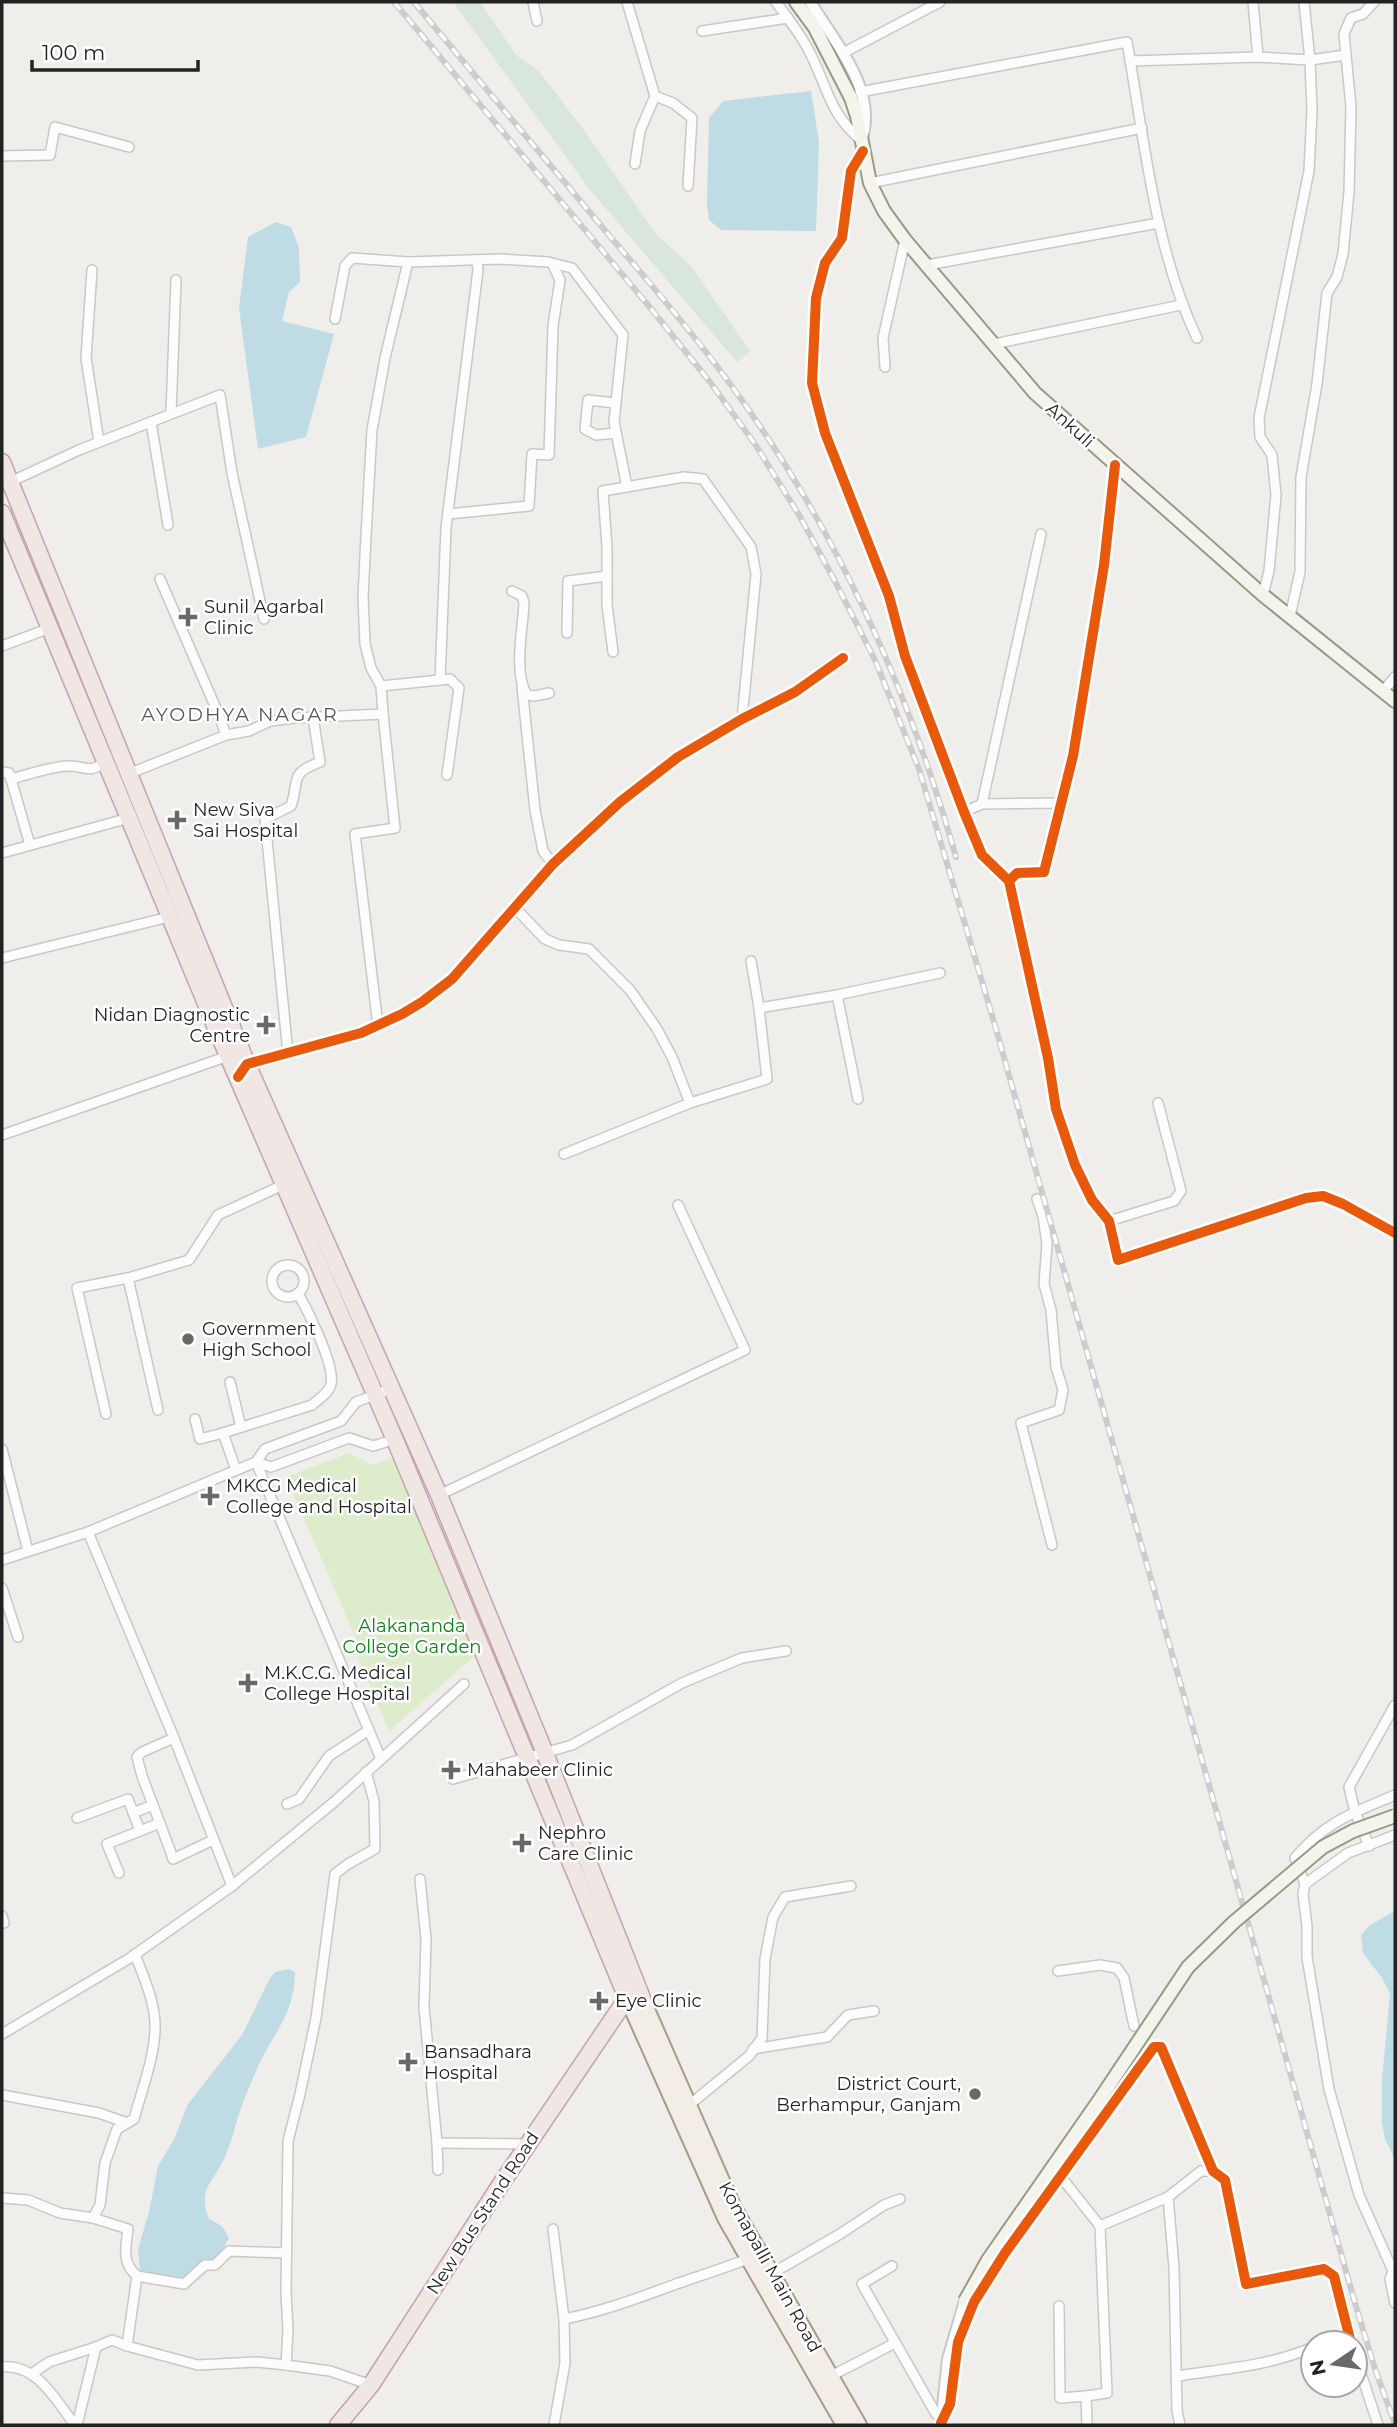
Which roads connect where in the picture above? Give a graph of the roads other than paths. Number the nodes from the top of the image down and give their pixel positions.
1 (533, 2) edge
2 (627, 2) edge
3 (776, 2) edge
4 (796, 2) edge
5 (810, 2) edge
6 (940, 2) edge
7 (1253, 2) edge
8 (1304, 2) edge
9 (1374, 2) edge
10 (788, 18) junction
11 (537, 21) dead end
12 (702, 31) dead end
13 (843, 53) junction
14 (1346, 55) junction
15 (1258, 57) junction
16 (1310, 60) junction
17 (1130, 61) junction
18 (860, 92) junction
19 (655, 96) junction
20 (1142, 128) junction
21 (129, 146) dead end
22 (862, 146) junction
23 (2, 156) edge
24 (635, 164) dead end
25 (870, 183) junction
26 (688, 186) dead end
27 (1159, 223) junction
28 (905, 240) junction
29 (477, 261) junction
30 (408, 262) junction
31 (553, 265) junction
32 (927, 265) junction
33 (92, 270) dead end
34 (176, 280) dead end
35 (1181, 305) junction
36 (335, 319) dead end
37 (1197, 338) dead end
38 (994, 344) junction
39 (885, 367) dead end
40 (615, 403) junction
41 (172, 413) junction
42 (151, 422) junction
43 (616, 433) junction
44 (99, 443) junction
45 (2, 462) edge
46 (1115, 465) junction
47 (10, 482) junction
48 (627, 487) junction
49 (2, 513) edge
50 (448, 514) junction
51 (168, 525) dead end
52 (1041, 534) dead end
53 (607, 576) junction
54 (160, 579) dead end
55 (512, 591) dead end
56 (1263, 595) junction
57 (1290, 616) junction
58 (264, 619) dead end
59 (50, 628) junction
60 (567, 633) dead end
61 (2, 646) edge
62 (613, 652) dead end
63 (843, 659) dead end
64 (1395, 677) edge
65 (440, 680) junction
66 (381, 686) junction
67 (522, 687) junction
68 (1383, 691) junction
69 (549, 693) dead end
70 (1395, 701) edge
71 (383, 715) junction
72 (313, 717) junction
73 (742, 719) junction
74 (226, 735) junction
75 (106, 762) junction
76 (2, 772) edge
77 (128, 774) junction
78 (447, 775) dead end
79 (11, 779) junction
80 (1061, 803) junction
81 (982, 804) junction
82 (964, 812) junction
83 (129, 818) junction
84 (30, 845) junction
85 (2, 853) edge
86 (553, 864) junction
87 (1009, 881) junction
88 (513, 907) junction
89 (177, 914) junction
90 (2, 958) edge
91 (751, 961) dead end
92 (940, 973) dead end
93 (837, 995) junction
94 (759, 1008) junction
95 (378, 1026) junction
96 (288, 1054) junction
97 (238, 1062) junction
98 (858, 1099) dead end
99 (690, 1103) junction
100 (1158, 1103) dead end
101 (2, 1135) edge
102 (564, 1154) dead end
103 (285, 1184) junction
104 (1037, 1199) dead end
105 (678, 1205) dead end
106 (1109, 1221) junction
107 (1395, 1233) edge
108 (128, 1278) junction
109 (298, 1293) dead end
110 (230, 1382) dead end
111 (392, 1388) junction
112 (375, 1395) junction
113 (158, 1410) dead end
114 (106, 1414) dead end
115 (195, 1419) dead end
116 (241, 1427) junction
117 (223, 1433) junction
118 (413, 1433) junction
119 (395, 1440) junction
120 (2, 1449) edge
121 (256, 1462) junction
122 (236, 1470) junction
123 (439, 1495) junction
124 (88, 1531) junction
125 (1052, 1545) dead end
126 (28, 1550) junction
127 (2, 1560) edge
128 (2, 1588) edge
129 (18, 1637) dead end
130 (503, 1648) junction
131 (786, 1651) dead end
132 (488, 1662) junction
133 (464, 1684) dead end
134 (1395, 1705) edge
135 (369, 1730) junction
136 (174, 1738) junction
137 (545, 1754) junction
138 (381, 1759) junction
139 (527, 1759) junction
140 (366, 1772) junction
141 (453, 1779) dead end
142 (1395, 1796) edge
143 (287, 1804) dead end
144 (153, 1805) junction
145 (1355, 1812) junction
146 (132, 1813) junction
147 (1395, 1816) edge
148 (77, 1818) dead end
149 (159, 1823) junction
150 (139, 1831) junction
151 (1395, 1835) edge
152 (213, 1840) junction
153 (1369, 1846) junction
154 (119, 1874) dead end
155 (420, 1879) dead end
156 (1305, 1884) junction
157 (232, 1886) junction
158 (851, 1886) dead end
159 (135, 1955) junction
160 (1058, 1971) dead end
161 (634, 1998) junction
162 (874, 2011) dead end
163 (1134, 2026) dead end
164 (2, 2034) edge
165 (753, 2049) junction
166 (2, 2095) edge
167 (683, 2110) junction
168 (127, 2123) junction
169 (437, 2143) junction
170 (528, 2144) junction
171 (438, 2170) dead end
172 (1213, 2171) junction
173 (1062, 2177) junction
174 (1168, 2197) junction
175 (900, 2199) dead end
176 (2, 2201) edge
177 (93, 2218) junction
178 (1100, 2226) junction
179 (553, 2229) dead end
180 (286, 2253) junction
181 (747, 2259) junction
182 (892, 2266) dead end
183 (1394, 2272) edge
184 (771, 2274) junction
185 (136, 2276) junction
186 (965, 2301) joint
187 (1395, 2303) edge
188 (1059, 2306) dead end
189 (564, 2319) junction
190 (1348, 2329) edge
191 (895, 2343) junction
192 (127, 2346) junction
193 (96, 2347) junction
194 (1299, 2353) edge
195 (286, 2365) junction
196 (2, 2367) edge
197 (33, 2373) junction
198 (831, 2376) junction
199 (1177, 2376) junction
200 (371, 2385) junction
201 (1086, 2396) junction
202 (1369, 2398) edge
203 (940, 2421) edge
204 (76, 2425) edge
205 (338, 2425) edge
206 (554, 2425) edge
207 (844, 2425) edge
208 (859, 2425) edge
209 (1087, 2425) edge
210 (1180, 2425) edge
211 (1378, 2425) edge

1 - 11 street
2 - 19 street
3 - 10 street
4 - 22 main road, Ankuli
5 - 13 street
6 - 13 street
7 - 15 street
8 - 16 street
9 - 14 street
10 - 12 street
10 - 22 street
13 - 18 street
14 - 16 street
14 - 57 street
15 - 16 street
15 - 17 street
16 - 56 street
17 - 18 street
17 - 20 street
18 - 22 street
19 - 24 street
19 - 26 street
20 - 25 street
20 - 27 street
21 - 23 street
22 - 25 main road, Ankuli
22 - 82 street
25 - 28 main road, Ankuli
27 - 32 street
27 - 35 street
28 - 32 main road, Ankuli
28 - 39 street
29 - 30 street
29 - 31 street
29 - 50 street
30 - 36 street
30 - 66 street
31 - 40 street
31 - 50 street
32 - 38 main road, Ankuli
33 - 44 street
34 - 41 street
35 - 37 street
35 - 38 street
38 - 46 main road, Ankuli
40 - 43 street
40 - 43 street
41 - 42 street
41 - 58 street
42 - 44 street
42 - 51 street
43 - 48 street
44 - 47 street
45 - 47 highway
46 - 56 main road, Ankuli
46 - 80 street
47 - 77 highway
48 - 53 street
48 - 73 street
49 - 59 highway
50 - 65 street
52 - 81 street
53 - 60 street
53 - 62 street
54 - 74 street
55 - 67 street
56 - 57 main road, Ankuli
57 - 68 main road, Ankuli
59 - 61 street
59 - 75 highway
63 - 73 street
64 - 68 street
65 - 66 street
65 - 78 street
66 - 71 street
67 - 69 street
67 - 86 street
68 - 70 main road, Ankuli
71 - 72 street
71 - 95 street
72 - 74 street
72 - 96 street
73 - 86 street
74 - 77 street
75 - 79 street
75 - 83 highway
76 - 79 street
77 - 89 highway
79 - 84 street
80 - 81 street
80 - 87 street
81 - 82 street
82 - 87 street
83 - 84 street
83 - 89 highway
84 - 85 street
86 - 88 street
87 - 106 street
88 - 95 street
88 - 99 street
89 - 90 street
89 - 97 highway
91 - 94 street
92 - 93 street
93 - 94 street
93 - 98 street
94 - 99 street
95 - 96 street
96 - 97 street
97 - 101 street
97 - 103 highway
97 - 111 highway
99 - 102 street
100 - 106 street
103 - 108 street
103 - 112 highway
104 - 125 street
105 - 123 street
106 - 107 street
108 - 113 street
108 - 114 street
109 - 116 street
110 - 116 street
111 - 112 street
111 - 118 highway
112 - 119 highway
112 - 121 street
115 - 117 street
116 - 117 street
117 - 122 street
118 - 119 street
118 - 123 highway
119 - 121 street
119 - 132 highway
120 - 126 street
121 - 122 street
121 - 135 street
122 - 124 street
123 - 130 highway
124 - 126 street
124 - 136 street
126 - 127 street
128 - 129 street
130 - 132 street
130 - 137 highway
131 - 137 street
132 - 139 highway
133 - 138 street
134 - 145 street
135 - 138 street
135 - 143 street
136 - 144 street
136 - 152 street
137 - 139 street
137 - 161 highway
138 - 140 street
139 - 141 street
139 - 161 highway
140 - 157 street
140 - 180 street
142 - 145 street
144 - 146 street
144 - 149 street
145 - 153 street
145 - 156 street
146 - 148 street
146 - 150 street
147 - 186 main road, bridge
149 - 150 street
149 - 152 street
150 - 154 street
151 - 153 street
152 - 157 street
153 - 156 street
155 - 169 street
156 - 183 street
157 - 159 street
158 - 165 street
159 - 164 street
159 - 168 street
160 - 163 street
161 - 167 main road
161 - 170 highway, New Bus Stand Road
162 - 165 street
165 - 167 street
166 - 168 street
167 - 181 main road
167 - 184 main road, Komapalli Main Road
168 - 177 street
169 - 170 street
169 - 171 street
170 - 200 highway, New Bus Stand Road
172 - 173 street
172 - 174 street
172 - 190 street
173 - 178 street
173 - 203 street
174 - 178 street
174 - 199 street
175 - 184 street
176 - 177 street
177 - 185 street
178 - 201 street
179 - 189 street
180 - 185 street
180 - 195 street
181 - 189 street
181 - 207 main road
182 - 191 street
183 - 187 street
184 - 198 main road, Komapalli Main Road
185 - 192 street
186 - 203 street
188 - 201 street
189 - 206 street
191 - 198 street
191 - 203 street
192 - 193 street
192 - 195 street
193 - 197 street
193 - 204 street
194 - 199 street
195 - 200 street
196 - 197 street
197 - 204 street
198 - 208 main road, Komapalli Main Road
199 - 210 street
200 - 205 highway, New Bus Stand Road
201 - 209 street
202 - 211 street

